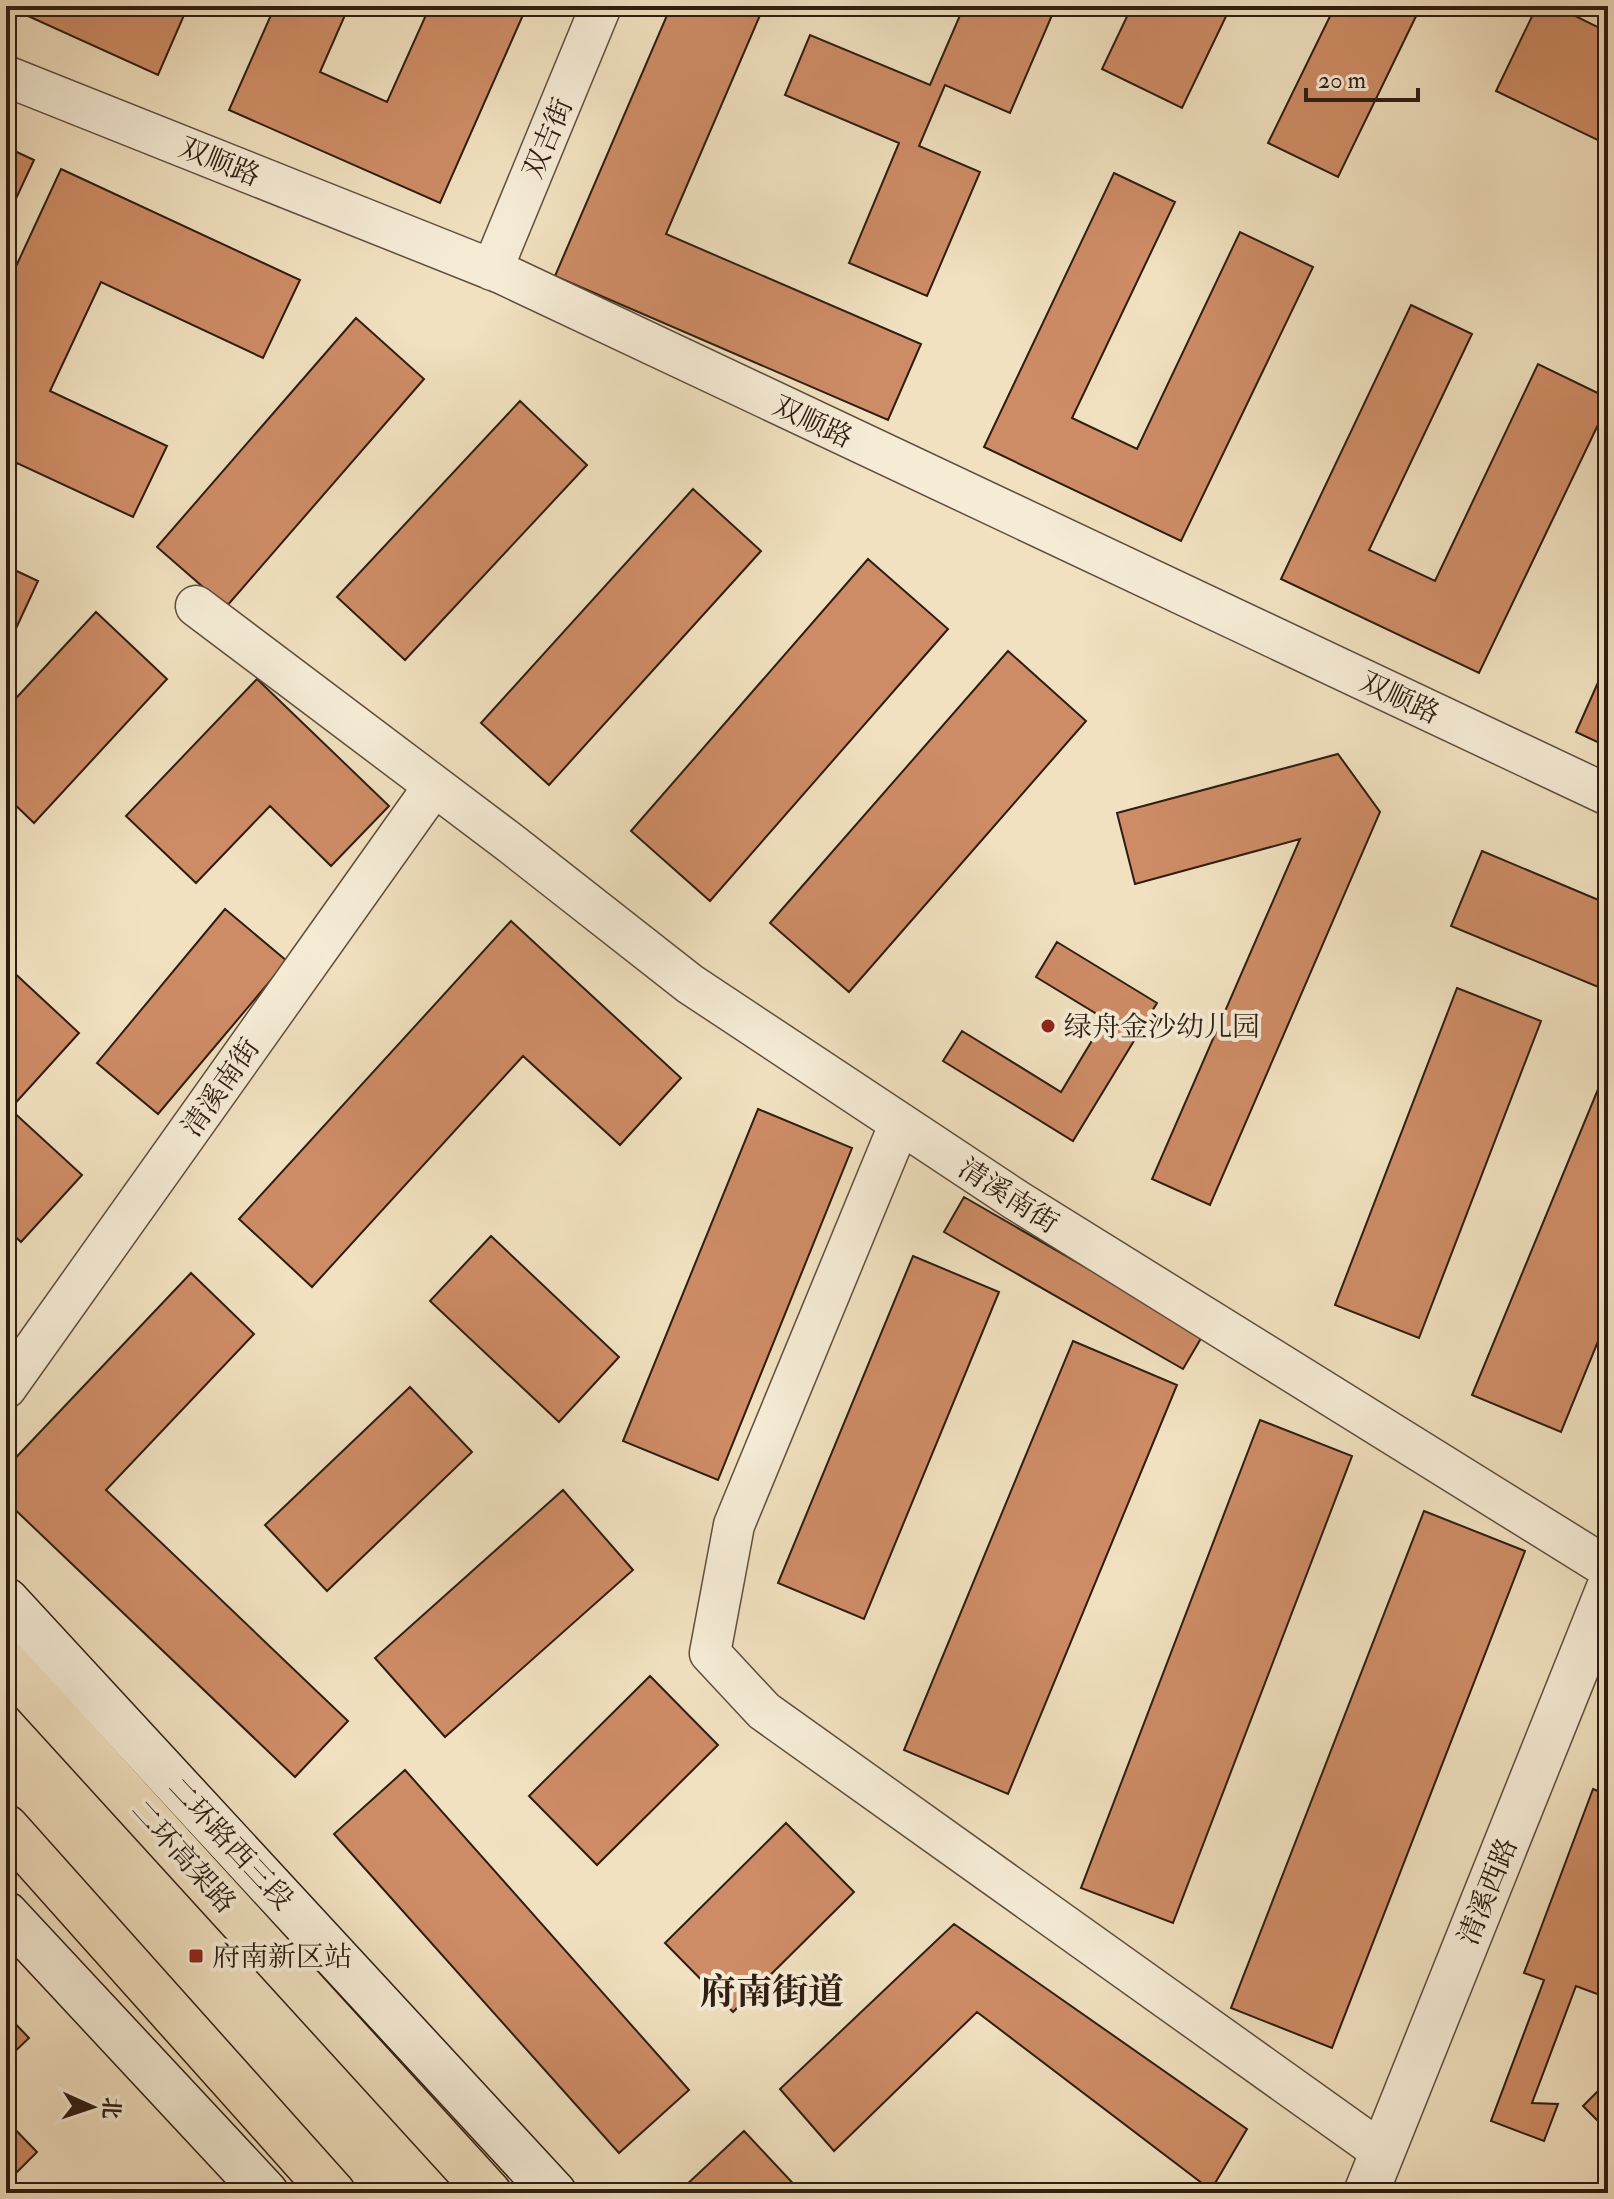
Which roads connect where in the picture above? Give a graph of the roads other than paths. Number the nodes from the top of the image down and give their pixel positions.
1 (601, 6) edge
2 (6, 76) edge
3 (492, 270) junction
4 (196, 606) dead end
5 (434, 786) junction
6 (1608, 795) edge
7 (900, 1123) junction
8 (6, 1388) edge
9 (1608, 1568) edge
10 (1608, 1590) edge
11 (6, 1600) edge
12 (6, 1663) edge
13 (6, 1827) edge
14 (6, 1914) edge
15 (1382, 2152) junction
16 (266, 2193) edge
17 (333, 2193) edge
18 (489, 2193) edge
19 (554, 2193) edge
20 (1366, 2193) edge

1 - 3 street, 双吉街
2 - 3 street, 双顺路
3 - 6 street, 双顺路
4 - 5 street, 清溪南街
5 - 7 street, 清溪南街
5 - 8 street, 清溪南街
7 - 9 street, 清溪南街
7 - 15 street
10 - 15 main road, 清溪西路
11 - 19 main road, 二环路西三段
12 - 18 highway, 二环高架路
13 - 17 highway
14 - 16 main road
15 - 20 main road, 清溪西路

